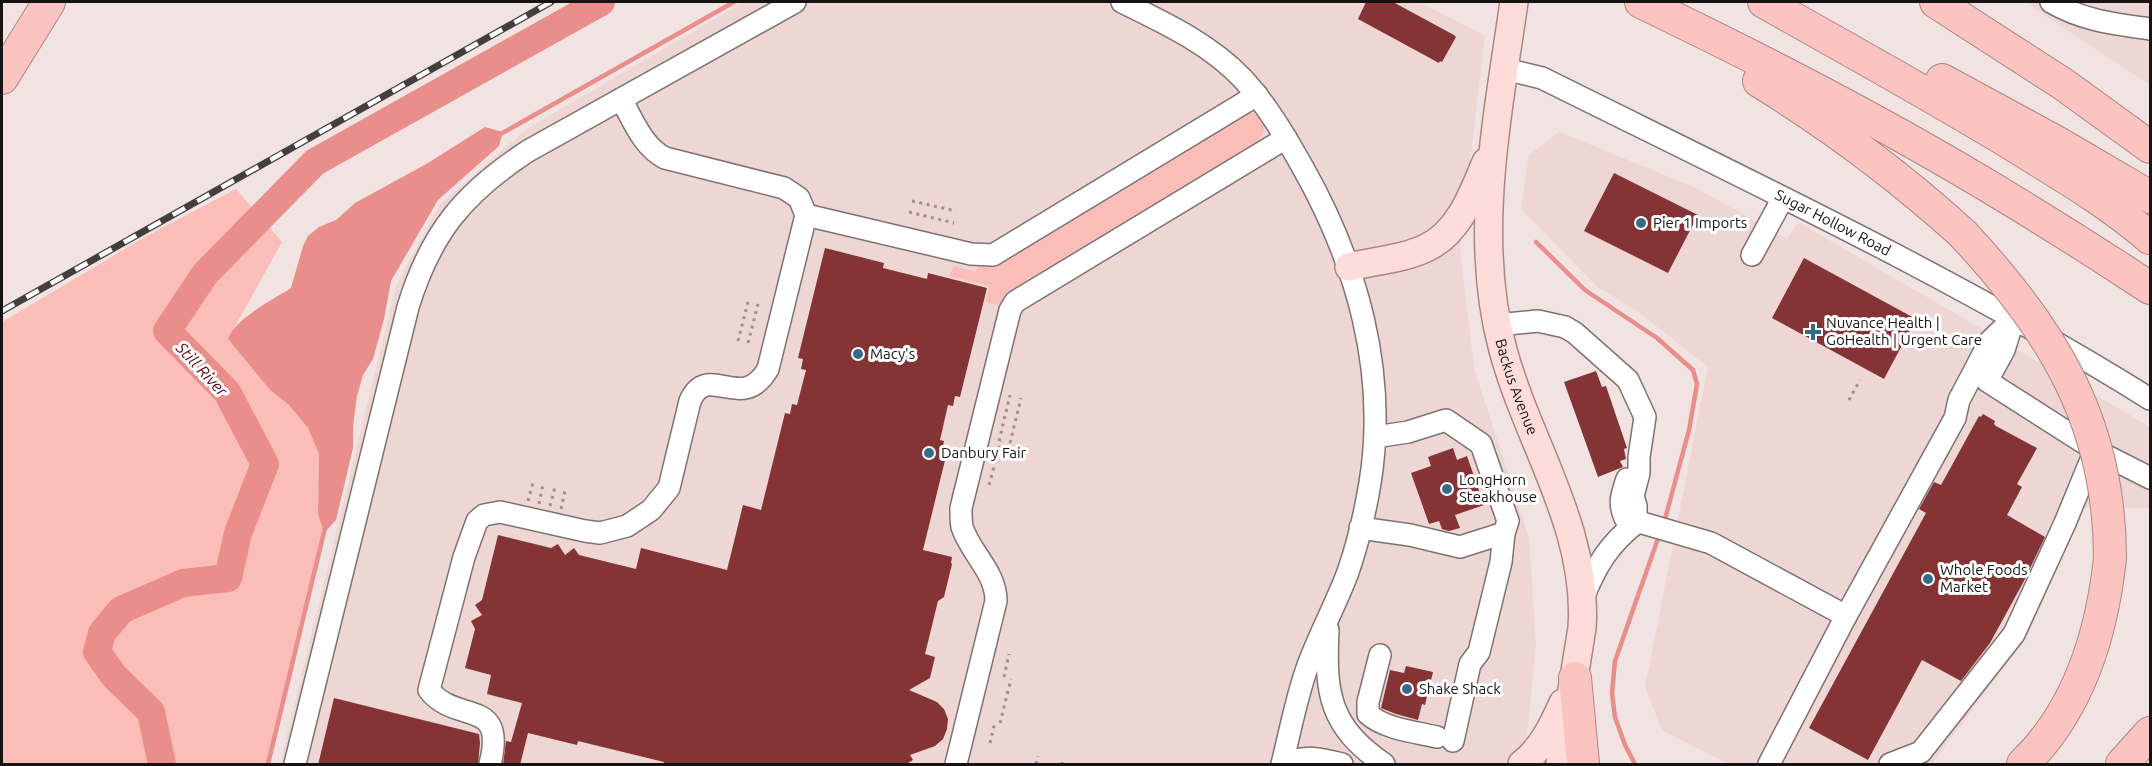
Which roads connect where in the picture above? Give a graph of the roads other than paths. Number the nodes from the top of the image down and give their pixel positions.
1 (23, 2) edge
2 (49, 2) edge
3 (795, 2) edge
4 (1122, 2) edge
5 (1514, 2) edge
6 (1631, 2) edge
7 (1641, 2) edge
8 (1764, 2) edge
9 (1787, 2) edge
10 (1935, 2) edge
11 (2051, 2) edge
12 (2151, 29) edge
13 (2, 39) edge
14 (1504, 69) junction
15 (2, 78) edge
16 (1257, 95) junction
17 (621, 99) junction
18 (1496, 136) junction
19 (1286, 138) junction
20 (2151, 147) edge
21 (2151, 197) edge
22 (1783, 198) junction
23 (806, 215) junction
24 (2151, 238) edge
25 (1752, 255) dead end
26 (1350, 267) junction
27 (2151, 288) edge
28 (2014, 318) junction
29 (1497, 325) junction
30 (2151, 399) edge
31 (1375, 437) junction
32 (2095, 450) junction
33 (2151, 478) edge
34 (1636, 523) junction
35 (1360, 528) junction
36 (1504, 533) junction
37 (1582, 598) junction
38 (1846, 616) junction
39 (1328, 617) junction
40 (1380, 656) dead end
41 (1575, 678) junction
42 (2151, 733) edge
43 (295, 765) edge
44 (490, 765) edge
45 (956, 765) edge
46 (1283, 765) edge
47 (1342, 765) edge
48 (1384, 765) edge
49 (1522, 765) edge
50 (1560, 765) edge
51 (1584, 765) edge
52 (1769, 765) edge
53 (1890, 765) edge
54 (2023, 765) edge
55 (2122, 765) edge

1 - 13 highway
2 - 15 highway
3 - 17 street
4 - 16 street
5 - 14 main road, Backus Avenue
6 - 54 highway, bridge
7 - 27 highway
8 - 24 highway
9 - 21 highway
10 - 20 highway
11 - 12 street
14 - 18 main road, Backus Avenue
14 - 22 street, Sugar Hollow Road
16 - 19 street
16 - 23 street
17 - 23 street
17 - 43 street
18 - 26 main road
18 - 29 main road, Backus Avenue
19 - 26 street
19 - 45 street
22 - 25 street
22 - 28 street, Sugar Hollow Road
23 - 44 street
26 - 31 street
28 - 30 street, Sugar Hollow Road
28 - 32 street
28 - 38 street
29 - 34 street
29 - 37 main road, Backus Avenue
31 - 35 street
31 - 36 street
32 - 33 street
32 - 53 street
34 - 37 street
34 - 38 street
35 - 36 street
35 - 39 street
36 - 40 street
37 - 41 main road, Backus Avenue
38 - 52 street
39 - 46 street
39 - 48 street
41 - 49 main road
41 - 50 main road, Backus Avenue
41 - 51 highway
42 - 55 highway
46 - 47 street

